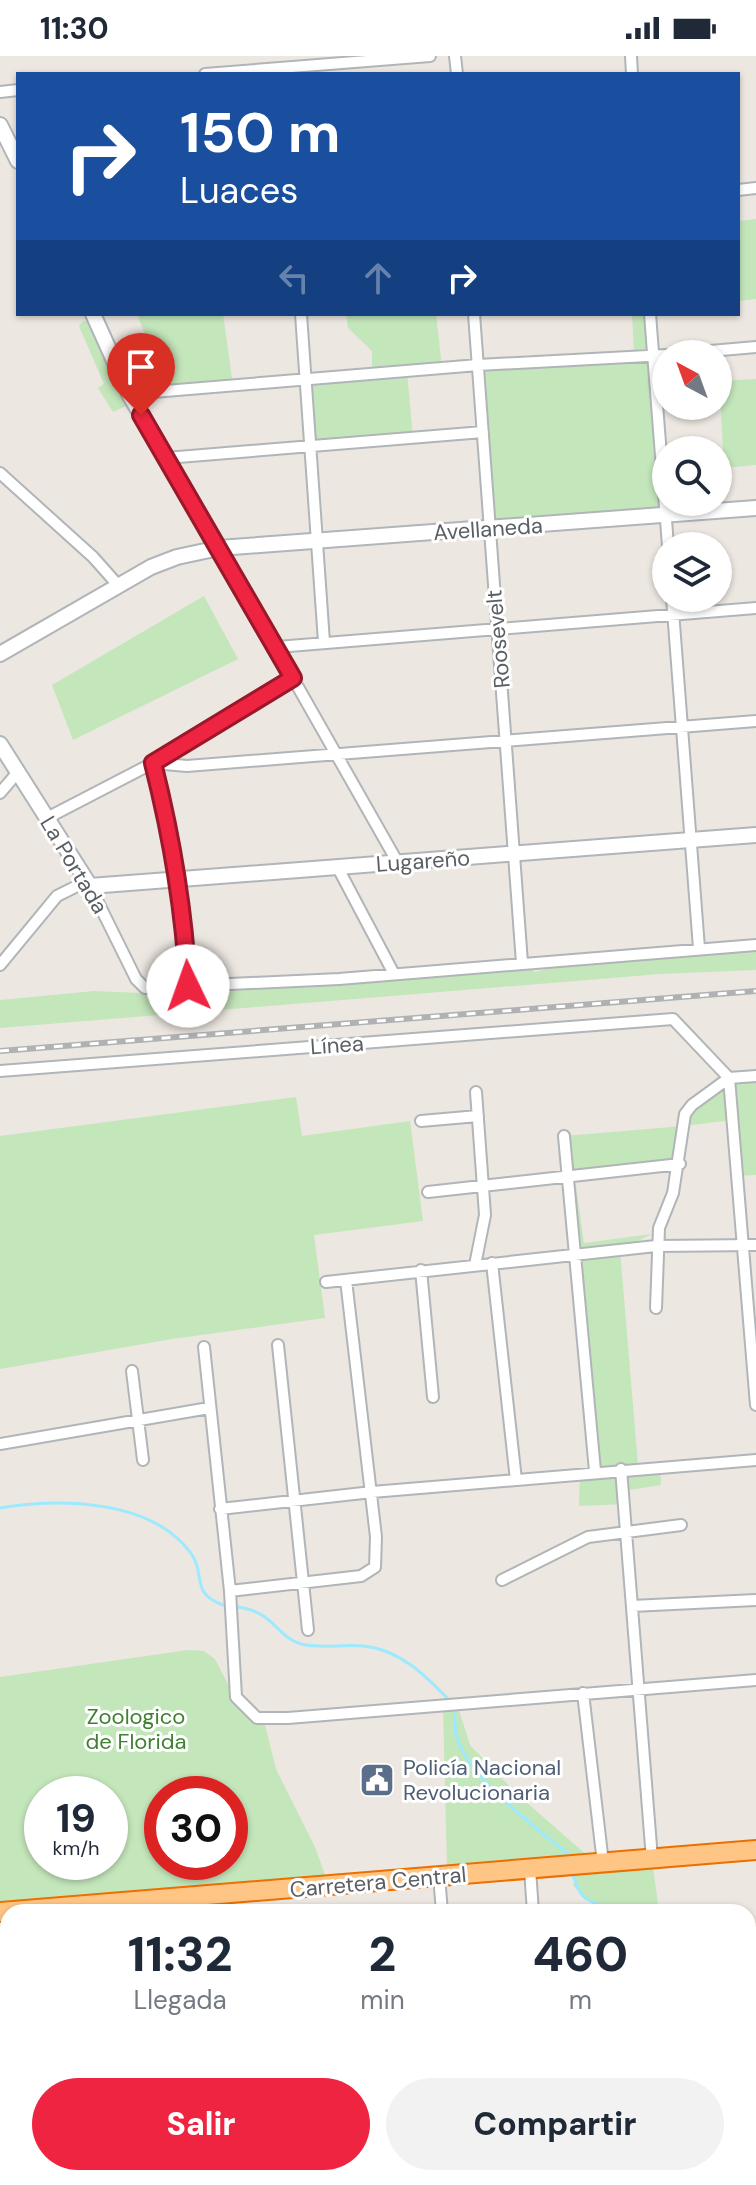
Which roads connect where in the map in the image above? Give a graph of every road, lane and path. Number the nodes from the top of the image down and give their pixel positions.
1 (430, 56) edge
2 (281, 66) edge
3 (224, 72) edge
4 (0, 125) edge
5 (16, 157) edge
6 (94, 316) edge
7 (301, 316) edge
8 (474, 316) edge
9 (650, 316) edge
10 (652, 342) edge
11 (756, 347) edge
12 (732, 349) edge
13 (652, 356) edge
14 (478, 365) junction
15 (306, 380) junction
16 (129, 394) junction
17 (483, 432) junction
18 (310, 446) junction
19 (166, 458) junction
20 (0, 473) edge
21 (756, 508) edge
22 (732, 510) edge
23 (652, 515) edge
24 (490, 529) junction
25 (317, 541) junction
26 (219, 548) junction
27 (117, 584) junction
28 (756, 608) edge
29 (673, 614) junction
30 (497, 628) junction
31 (324, 642) junction
32 (277, 647) junction
33 (0, 654) edge
34 (293, 678) junction
35 (756, 721) edge
36 (682, 727) junction
37 (507, 741) junction
38 (0, 744) edge
39 (338, 753) junction
40 (153, 763) junction
41 (18, 772) junction
42 (0, 793) edge
43 (47, 818) junction
44 (756, 835) edge
45 (690, 840) junction
46 (514, 854) junction
47 (398, 863) junction
48 (338, 868) junction
49 (179, 882) junction
50 (89, 884) junction
51 (756, 945) edge
52 (699, 948) junction
53 (522, 963) junction
54 (0, 965) edge
55 (394, 974) junction
56 (188, 986) junction
57 (0, 1071) edge
58 (756, 1076) edge
59 (729, 1078) junction
60 (476, 1092) dead end
61 (478, 1116) junction
62 (421, 1121) dead end
63 (564, 1136) dead end
64 (680, 1164) junction
65 (567, 1178) junction
66 (484, 1186) junction
67 (428, 1192) dead end
68 (750, 1245) edge
69 (656, 1246) junction
70 (575, 1254) junction
71 (492, 1263) junction
72 (475, 1265) junction
73 (421, 1270) junction
74 (346, 1280) junction
75 (326, 1282) dead end
76 (656, 1308) dead end
77 (278, 1345) dead end
78 (204, 1347) dead end
79 (132, 1371) dead end
80 (433, 1397) dead end
81 (756, 1405) edge
82 (209, 1408) junction
83 (138, 1420) junction
84 (0, 1444) edge
85 (143, 1460) dead end
86 (756, 1460) edge
87 (621, 1469) junction
88 (595, 1471) junction
89 (516, 1480) junction
90 (372, 1492) junction
91 (294, 1501) junction
92 (220, 1509) junction
93 (681, 1525) dead end
94 (625, 1531) junction
95 (502, 1580) dead end
96 (304, 1583) junction
97 (230, 1591) junction
98 (756, 1600) edge
99 (632, 1606) junction
100 (308, 1630) dead end
101 (756, 1680) edge
102 (638, 1688) junction
103 (583, 1693) junction
104 (756, 1850) edge
105 (652, 1859) junction
106 (603, 1863) junction
107 (530, 1869) junction
108 (439, 1876) junction
109 (98, 1904) edge
110 (441, 1904) edge
111 (532, 1904) edge

1 - 2 street
2 - 3 street
4 - 5 street
6 - 16 street
7 - 15 street
8 - 14 street, Roosevelt
9 - 10 street
11 - 12 street
13 - 14 street
14 - 15 street
14 - 17 street, Roosevelt
15 - 16 street
15 - 18 street
16 - 19 street
17 - 18 street
17 - 24 street, Roosevelt
18 - 19 street
18 - 25 street
19 - 26 street
20 - 27 street
21 - 22 street, Avellaneda
23 - 24 street, Avellaneda
24 - 25 street, Avellaneda
24 - 30 street, Roosevelt
25 - 26 street, Avellaneda
25 - 31 street
26 - 27 street, Avellaneda
26 - 32 street
27 - 33 street, Avellaneda
28 - 29 street
29 - 30 street
29 - 36 street
30 - 31 street
30 - 37 street, Roosevelt
31 - 32 street
32 - 34 street
34 - 39 street
34 - 40 street
35 - 36 street
36 - 37 street
36 - 45 street
37 - 39 street
37 - 46 street, Roosevelt
38 - 41 street, La Portada
39 - 40 street
39 - 47 street
40 - 43 street
40 - 49 street
41 - 42 street
41 - 43 street, La Portada
43 - 50 street, La Portada
44 - 45 street, Lugareño
45 - 46 street, Lugareño
45 - 52 street
46 - 47 street, Lugareño
46 - 53 street, Roosevelt
47 - 48 street, Lugareño
48 - 49 street, Lugareño
48 - 55 street
49 - 50 street, Lugareño
49 - 56 street
50 - 54 street
50 - 56 street, La Portada
51 - 52 street
52 - 53 street
53 - 55 street
55 - 56 street
57 - 59 street, Línea
58 - 59 street
59 - 64 street
59 - 68 street
60 - 61 street
61 - 62 street
61 - 66 street
63 - 65 street
64 - 65 street
64 - 69 street
65 - 66 street
65 - 70 street
66 - 67 street
66 - 72 street
68 - 69 street
68 - 81 street
69 - 70 street
69 - 76 street
70 - 71 street
70 - 88 street
71 - 72 street
71 - 89 street
72 - 73 street
73 - 74 street
73 - 80 street
74 - 75 street
74 - 90 street
77 - 91 street
78 - 82 street
79 - 83 street
82 - 83 street
82 - 92 street
83 - 84 street
83 - 85 street
86 - 87 street
87 - 88 street
87 - 94 street
88 - 89 street
89 - 90 street
90 - 91 street
90 - 96 street
91 - 92 street
91 - 96 street
92 - 97 street
93 - 94 street
94 - 95 street
94 - 99 street
96 - 97 street
96 - 100 street
97 - 103 street
98 - 99 street
99 - 102 street
101 - 102 street
102 - 103 street
102 - 105 street
103 - 106 street
104 - 105 highway, Carretera Central
105 - 106 highway, Carretera Central
106 - 107 highway, Carretera Central
107 - 108 highway, Carretera Central
107 - 111 street
108 - 109 highway, Carretera Central
108 - 110 street

